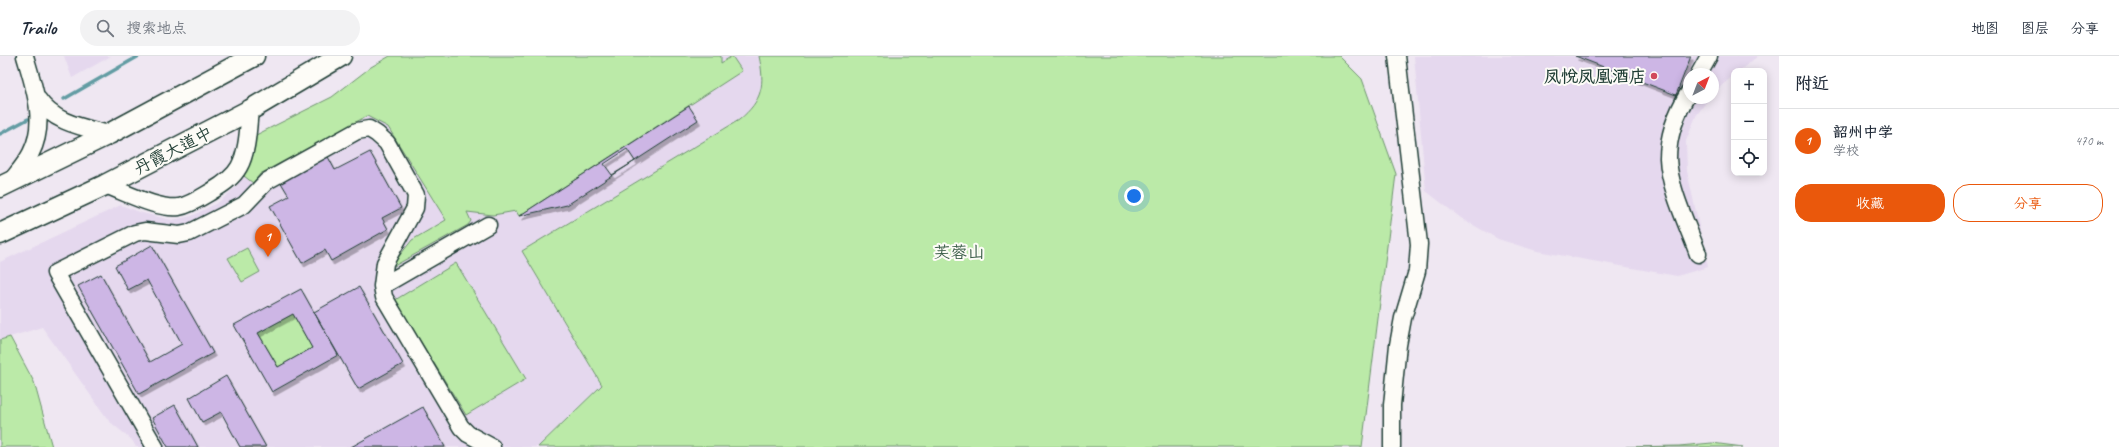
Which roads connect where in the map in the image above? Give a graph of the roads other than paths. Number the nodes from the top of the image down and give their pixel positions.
1 (25, 56) edge
2 (254, 56) edge
3 (341, 56) edge
4 (1397, 56) edge
5 (1710, 56) edge
6 (1703, 68) edge
7 (38, 99) junction
8 (1683, 103) edge
9 (250, 110) junction
10 (109, 134) junction
11 (5, 184) edge
12 (105, 185) junction
13 (202, 197) junction
14 (214, 221) junction
15 (488, 225) dead end
16 (0, 234) edge
17 (1698, 254) dead end
18 (382, 286) junction
19 (155, 447) edge
20 (492, 447) edge
21 (1392, 447) edge

1 - 7 street
2 - 10 main road
3 - 9 main road, 丹霞大道中
4 - 21 street
5 - 6 street
7 - 10 street
7 - 11 street
8 - 17 street
9 - 12 main road, 丹霞大道中
9 - 13 street
10 - 11 main road
12 - 13 street
12 - 16 main road, 丹霞大道中
13 - 14 street
14 - 18 street
14 - 19 street
15 - 18 street
18 - 20 street

